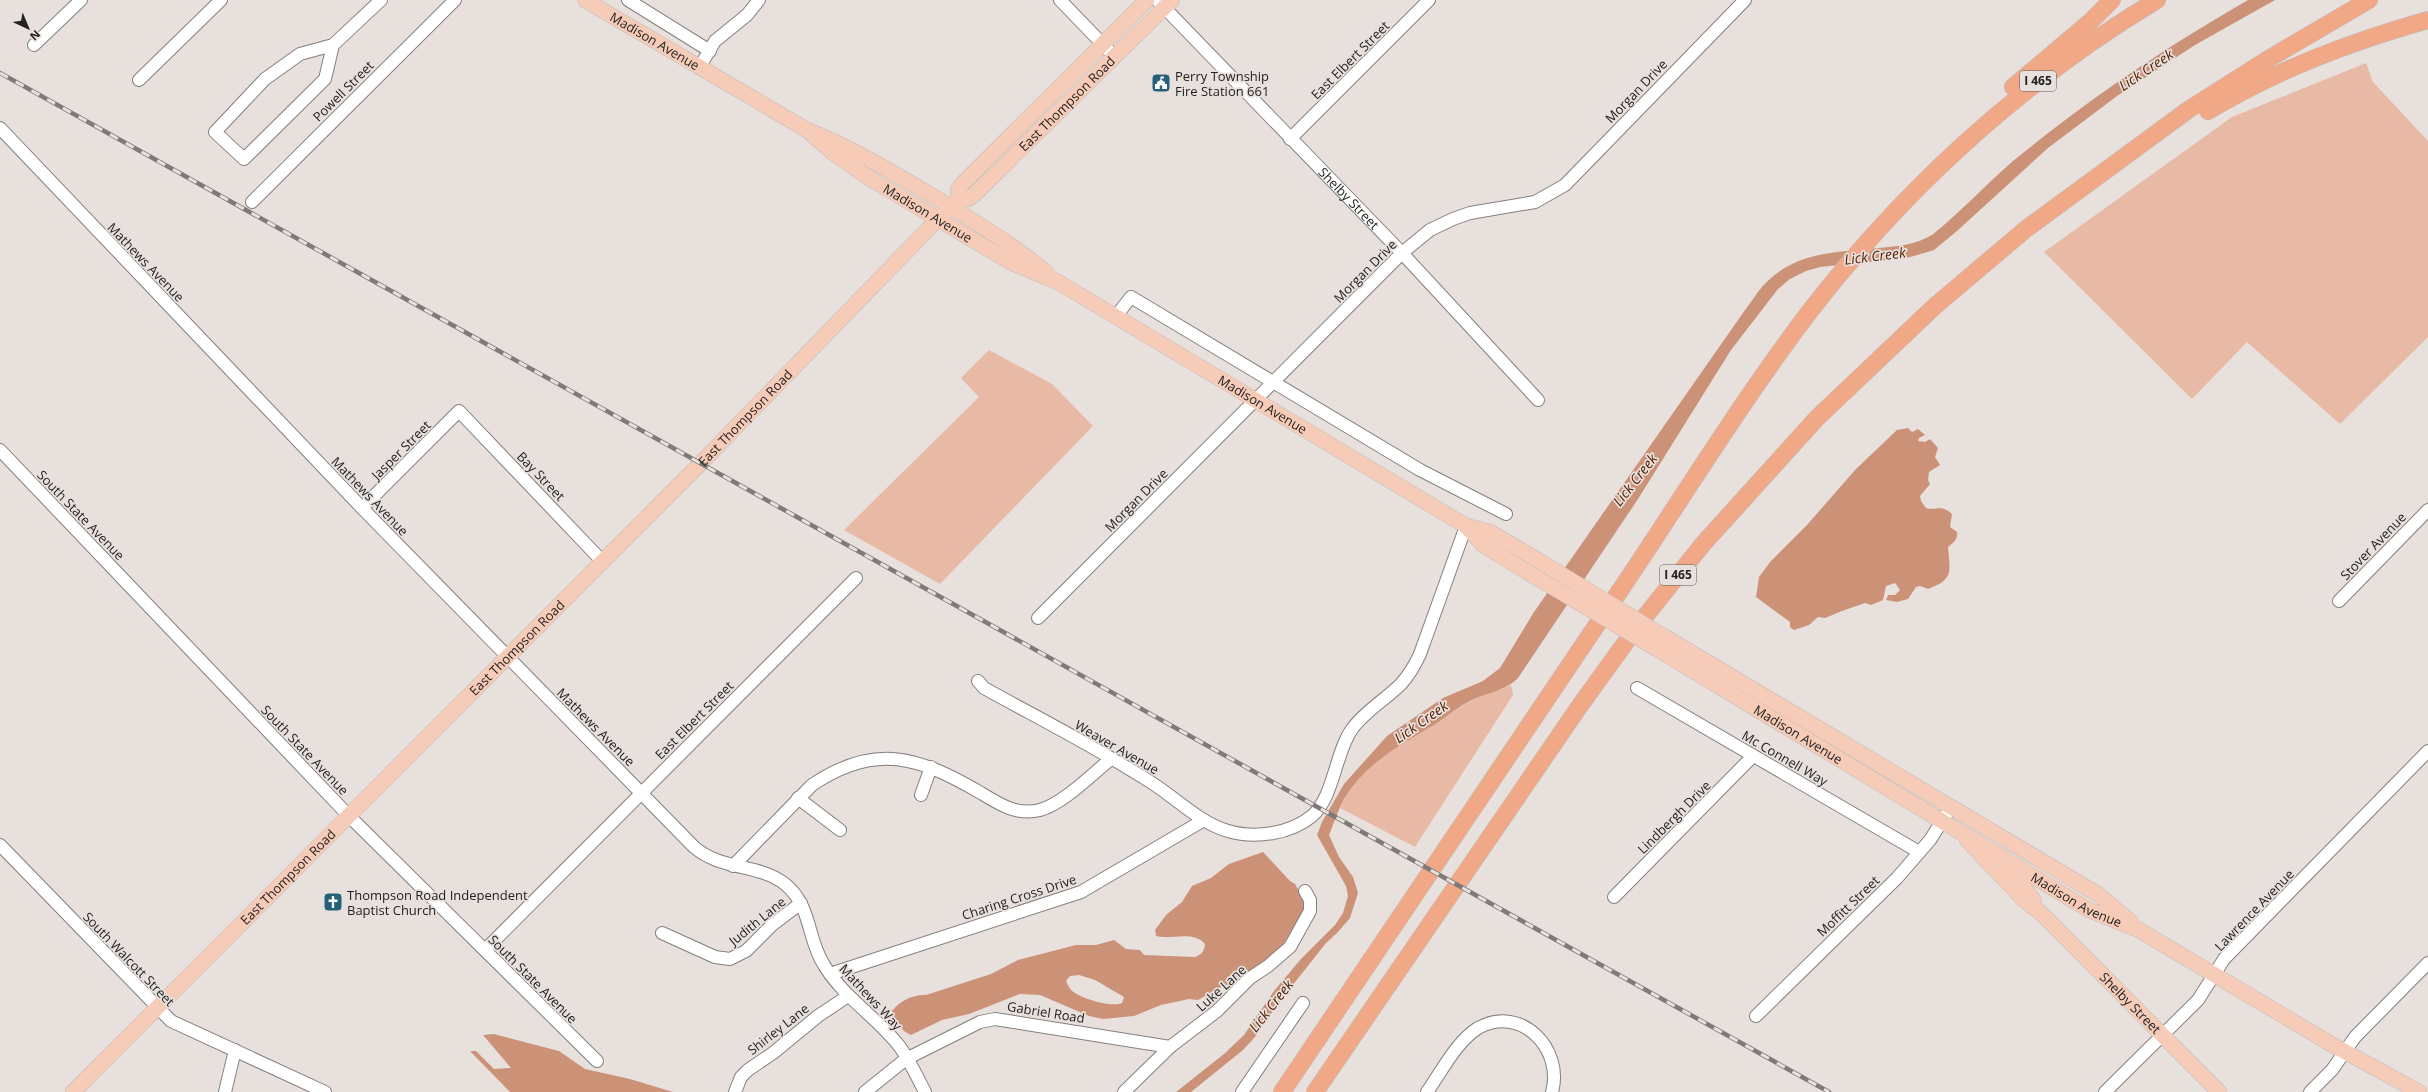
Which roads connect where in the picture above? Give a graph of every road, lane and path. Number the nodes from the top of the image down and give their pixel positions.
1 (81, 0) edge
2 (221, 0) edge
3 (381, 0) edge
4 (455, 0) edge
5 (585, 0) edge
6 (628, 0) edge
7 (759, 0) edge
8 (1060, 0) edge
9 (1147, 0) edge
10 (1429, 0) edge
11 (1745, 0) edge
12 (2112, 0) edge
13 (2157, 0) edge
14 (2369, 0) edge
15 (1164, 3) edge
16 (2428, 20) edge
17 (34, 45) dead end
18 (333, 45) junction
19 (1102, 45) junction
20 (710, 51) junction
21 (1115, 57) junction
22 (699, 68) junction
23 (139, 80) dead end
24 (0, 128) edge
25 (807, 130) junction
26 (1290, 139) junction
27 (2139, 146) junction
28 (1929, 176) junction
29 (252, 202) dead end
30 (954, 204) junction
31 (938, 220) junction
32 (1402, 253) junction
33 (1058, 282) junction
34 (1116, 316) junction
35 (1273, 382) junction
36 (1256, 400) junction
37 (1538, 400) dead end
38 (459, 411) joint
39 (0, 450) edge
40 (362, 508) junction
41 (2428, 510) edge
42 (1506, 514) dead end
43 (1466, 526) junction
44 (602, 561) junction
45 (856, 578) dead end
46 (2338, 601) dead end
47 (1038, 618) dead end
48 (1661, 643) junction
49 (507, 657) junction
50 (978, 681) dead end
51 (1637, 688) dead end
52 (2428, 751) edge
53 (1753, 756) junction
54 (1111, 759) junction
55 (931, 767) junction
56 (642, 792) junction
57 (921, 795) dead end
58 (798, 798) junction
59 (1951, 807) junction
60 (348, 815) junction
61 (1204, 820) junction
62 (1943, 821) junction
63 (1975, 821) junction
64 (840, 830) dead end
65 (1960, 832) junction
66 (0, 845) edge
67 (1918, 852) junction
68 (2003, 858) junction
69 (732, 866) junction
70 (2051, 887) junction
71 (1305, 892) dead end
72 (1614, 897) dead end
73 (801, 903) junction
74 (2042, 914) junction
75 (2139, 930) junction
76 (662, 933) dead end
77 (485, 950) junction
78 (2428, 963) edge
79 (830, 974) junction
80 (2215, 975) junction
81 (848, 996) junction
82 (1303, 1003) dead end
83 (156, 1008) junction
84 (1756, 1016) dead end
85 (2163, 1035) junction
86 (1170, 1047) junction
87 (235, 1050) junction
88 (2345, 1051) junction
89 (906, 1059) junction
90 (597, 1061) dead end
91 (73, 1092) edge
92 (225, 1092) edge
93 (326, 1092) edge
94 (735, 1092) edge
95 (865, 1092) edge
96 (925, 1092) edge
97 (1124, 1092) edge
98 (1242, 1092) edge
99 (1282, 1092) edge
100 (1315, 1092) edge
101 (1428, 1092) edge
102 (1552, 1092) edge
103 (2105, 1092) edge
104 (2219, 1092) edge
105 (2310, 1092) edge
106 (2419, 1092) edge

1 - 17 street
2 - 23 street
3 - 18 street
4 - 29 street, Powell Street
5 - 22 main road, Madison Avenue
6 - 20 street, Madison Avenue
7 - 20 street
8 - 19 street
9 - 19 main road, East Thompson Road
10 - 26 street, East Elbert Street
11 - 32 street, Morgan Drive
12 - 28 highway
13 - 28 highway, I 465
14 - 27 highway, I 465
15 - 21 main road, East Thompson Road
15 - 26 street, Shelby Street
16 - 27 highway
18 - 18 street
19 - 21 street
19 - 30 main road, East Thompson Road
20 - 22 street
21 - 30 main road, East Thompson Road
22 - 25 main road, Madison Avenue
24 - 40 street, Mathews Avenue
25 - 30 main road, Madison Avenue
25 - 31 main road, Madison Avenue
26 - 32 street, Shelby Street
27 - 100 highway, I 465
28 - 99 highway, I 465
30 - 31 main road, East Thompson Road
30 - 33 main road, Madison Avenue
31 - 33 main road, Madison Avenue
31 - 44 main road, East Thompson Road
32 - 35 street, Morgan Drive
32 - 37 street, Shelby Street
33 - 34 main road, Madison Avenue
34 - 35 street, Madison Avenue
34 - 36 main road, Madison Avenue
35 - 36 street, Morgan Drive
35 - 42 street, Madison Avenue
36 - 43 main road, Madison Avenue
36 - 47 street, Morgan Drive
38 - 40 street, Jasper Street
38 - 44 street, Bay Street
39 - 60 street, South State Avenue
40 - 49 street, Mathews Avenue
41 - 46 street, Stover Avenue
43 - 48 main road, Madison Avenue, bridge
43 - 48 main road, Madison Avenue, bridge
43 - 61 street, Weaver Avenue
44 - 49 main road, East Thompson Road
45 - 56 street, East Elbert Street
48 - 59 main road, Madison Avenue
48 - 62 main road, Madison Avenue
49 - 56 street, Mathews Avenue
49 - 60 main road, East Thompson Road
50 - 54 street, Weaver Avenue
51 - 53 street, Mc Connell Way
52 - 80 street, Lawrence Avenue
53 - 67 street, Mc Connell Way
53 - 72 street, Lindbergh Drive
54 - 55 street
54 - 61 street, Weaver Avenue
55 - 57 street
55 - 58 street
56 - 69 street, Mathews Avenue
56 - 77 street, East Elbert Street
58 - 64 street
58 - 69 street
59 - 62 street, Moffitt Street
59 - 63 main road, Madison Avenue
60 - 77 street, South State Avenue
60 - 83 main road, East Thompson Road
61 - 79 street, Charing Cross Drive
62 - 65 main road, Madison Avenue
62 - 67 street, Moffitt Street
63 - 68 main road, Shelby Street
63 - 75 main road, Madison Avenue
65 - 68 main road, Madison Avenue
65 - 74 main road, Shelby Street
66 - 83 street, South Walcott Street
67 - 84 street, Moffitt Street
68 - 70 main road, Madison Avenue
68 - 74 main road, Shelby Street
69 - 73 street, Mathews Way
70 - 74 main road
70 - 75 main road, Madison Avenue
71 - 86 street, Luke Lane
73 - 76 street, Judith Lane
73 - 79 street, Mathews Way
74 - 85 main road, Shelby Street
75 - 80 main road, Madison Avenue
77 - 90 street, South State Avenue
78 - 88 street
79 - 81 street, Mathews Way
80 - 85 street, Lawrence Avenue
80 - 88 main road, Madison Avenue
81 - 89 street, Mathews Way
81 - 94 street, Shirley Lane
82 - 98 street
83 - 87 street, South Walcott Street
83 - 91 main road, East Thompson Road
85 - 103 street, Lawrence Avenue
85 - 104 main road, Shelby Street
86 - 89 street, Gabriel Road
86 - 97 street, Luke Lane
87 - 92 street
87 - 93 street, South Walcott Street
88 - 105 street
88 - 106 main road, Madison Avenue
89 - 95 street, Gabriel Road
89 - 96 street, Mathews Way
101 - 102 street

